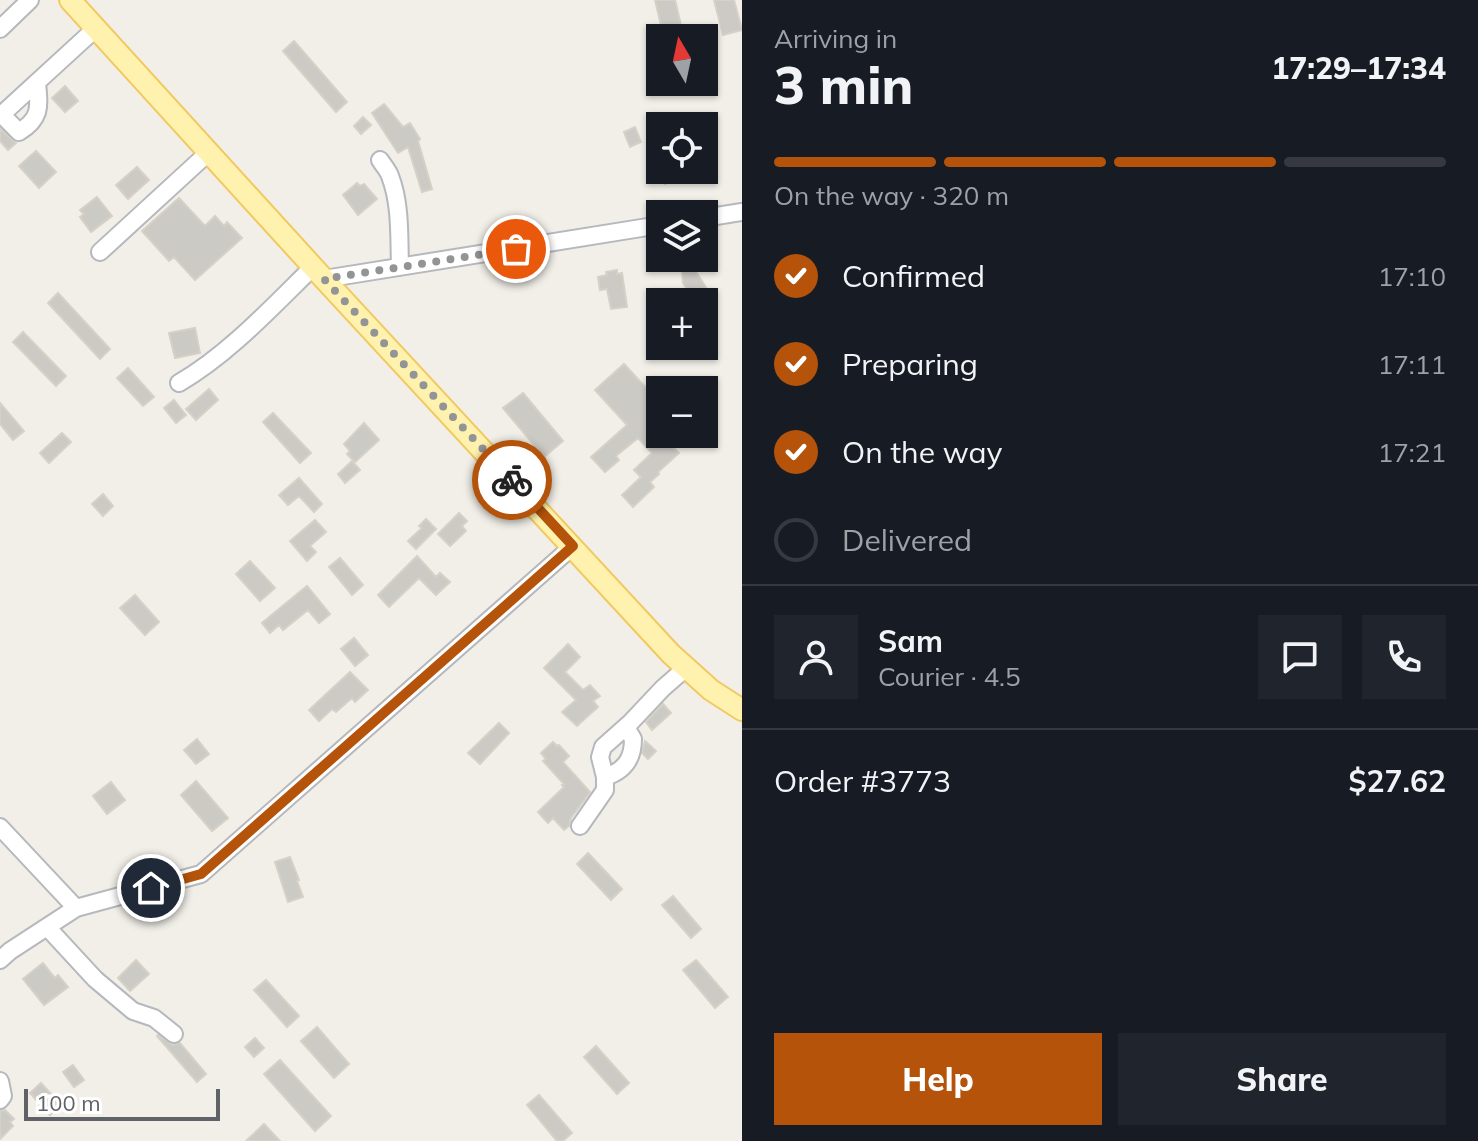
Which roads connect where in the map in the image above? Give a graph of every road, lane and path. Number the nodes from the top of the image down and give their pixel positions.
1 (30, 0) edge
2 (70, 0) edge
3 (0, 29) edge
4 (95, 29) junction
5 (37, 82) junction
6 (1, 115) edge
7 (209, 152) junction
8 (380, 160) dead end
9 (742, 212) edge
10 (718, 216) edge
11 (646, 227) edge
12 (100, 252) dead end
13 (400, 267) junction
14 (319, 273) junction
15 (179, 383) dead end
16 (573, 546) junction
17 (686, 668) junction
18 (742, 710) edge
19 (626, 727) junction
20 (605, 777) junction
21 (580, 826) dead end
22 (0, 827) edge
23 (76, 908) junction
24 (47, 927) junction
25 (0, 960) edge
26 (174, 1034) dead end
27 (0, 1081) edge
28 (0, 1100) edge

1 - 3 street
2 - 4 main road
4 - 5 street
4 - 7 main road
5 - 6 street
5 - 6 street
7 - 12 street
7 - 14 main road
8 - 13 street
9 - 10 street
11 - 13 street
13 - 14 street
14 - 15 street
14 - 16 main road
16 - 17 main road
16 - 23 street
17 - 18 main road
17 - 19 street
19 - 20 street
19 - 20 street
20 - 21 street
22 - 23 street
23 - 24 street
24 - 25 street
24 - 26 street
27 - 28 street

